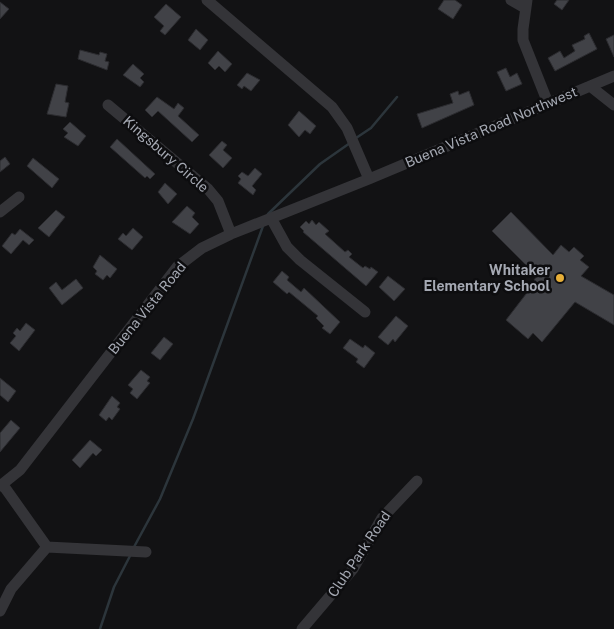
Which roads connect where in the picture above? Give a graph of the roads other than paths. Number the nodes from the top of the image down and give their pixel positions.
1 (207, 0) edge
2 (511, 0) edge
3 (526, 4) edge
4 (614, 76) edge
5 (590, 86) junction
6 (548, 104) junction
7 (108, 105) dead end
8 (614, 105) edge
9 (369, 179) junction
10 (19, 198) dead end
11 (0, 212) edge
12 (271, 218) junction
13 (231, 234) junction
14 (365, 312) dead end
15 (416, 481) dead end
16 (2, 486) edge
17 (47, 547) junction
18 (146, 552) dead end
19 (0, 611) edge
20 (302, 629) edge

1 - 9 street
2 - 3 street
3 - 6 street
4 - 5 street, Buena Vista Road Northwest
5 - 6 street, Buena Vista Road Northwest
5 - 8 street
6 - 9 street, Buena Vista Road Northwest
7 - 13 street, Kingsbury Circle
9 - 12 street, Buena Vista Road
10 - 11 street
12 - 13 street, Buena Vista Road
12 - 14 street
13 - 16 street, Buena Vista Road
15 - 20 street, Club Park Road
16 - 17 street
17 - 18 street
17 - 19 street

